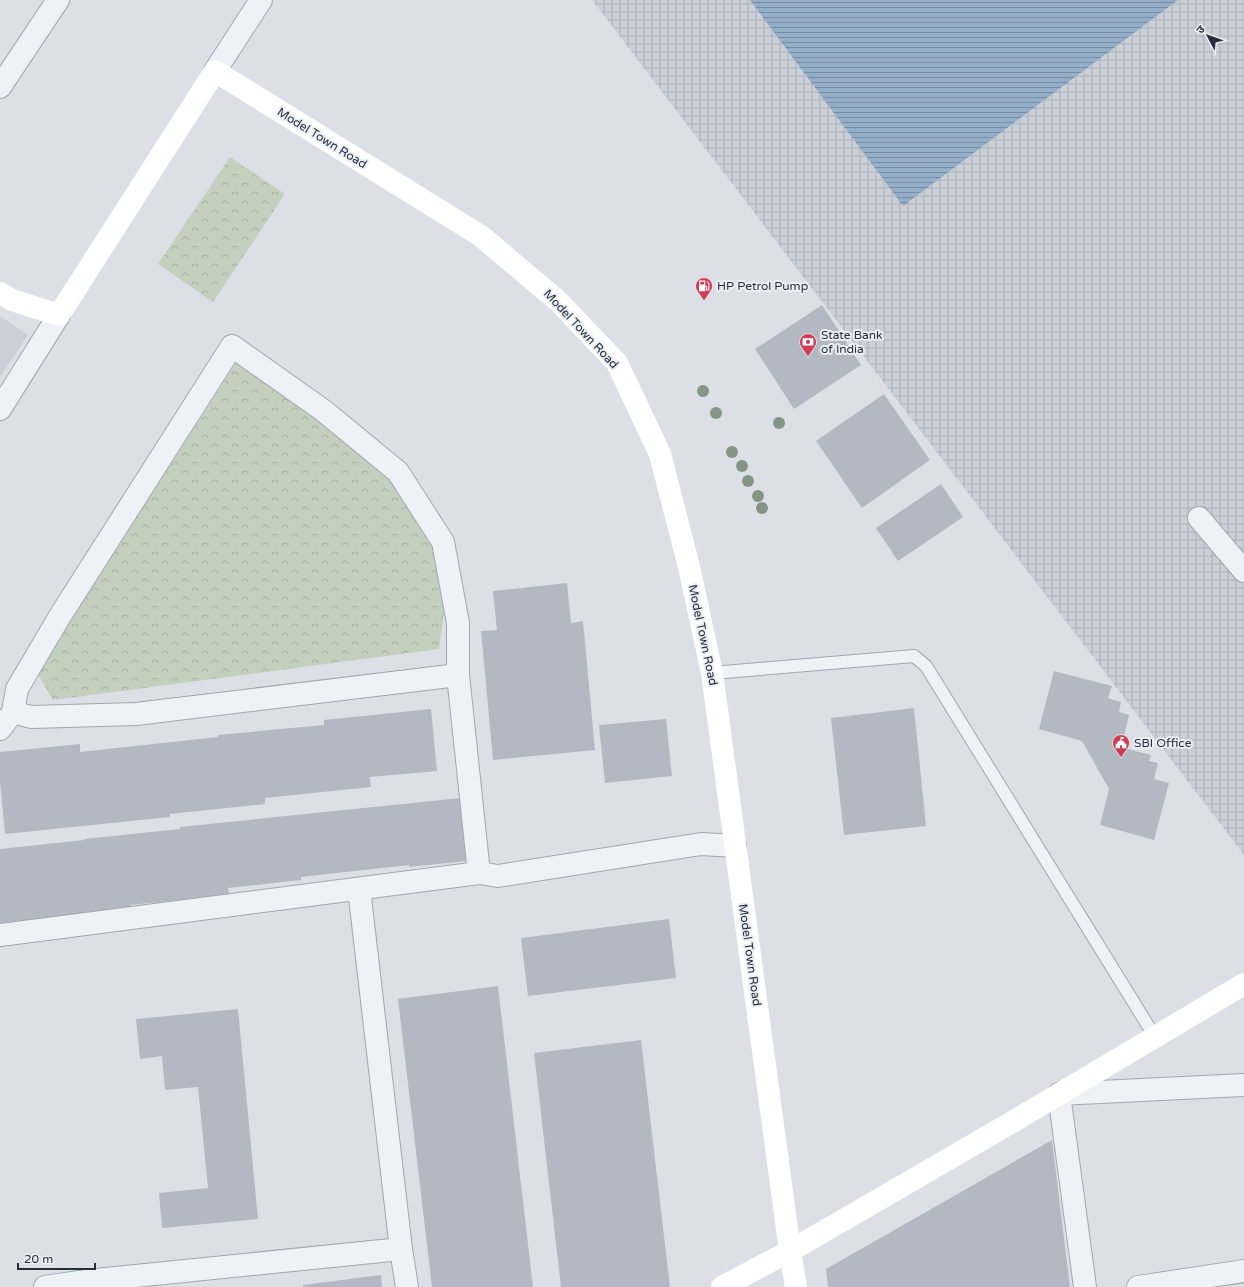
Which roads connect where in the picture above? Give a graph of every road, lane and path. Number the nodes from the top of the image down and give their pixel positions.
1 (56, 0) edge
2 (261, 0) edge
3 (215, 71) junction
4 (0, 87) edge
5 (0, 293) edge
6 (58, 315) junction
7 (0, 409) edge
8 (1199, 518) dead end
9 (1244, 571) edge
10 (712, 673) junction
11 (458, 675) junction
12 (6, 720) edge
13 (736, 846) junction
14 (479, 873) junction
15 (359, 889) junction
16 (0, 935) edge
17 (1244, 984) edge
18 (1155, 1037) junction
19 (1244, 1085) edge
20 (1059, 1094) junction
21 (401, 1249) junction
22 (790, 1251) junction
23 (1244, 1271) edge
24 (45, 1287) edge
25 (407, 1287) edge
26 (722, 1287) edge
27 (796, 1287) edge
28 (1085, 1287) edge
29 (1138, 1287) edge

1 - 4 street
2 - 3 street
3 - 6 main road
3 - 10 main road, Model Town Road
5 - 6 main road
6 - 7 street
8 - 9 street
10 - 13 main road, Model Town Road
10 - 18 lane
11 - 12 street
11 - 12 street
11 - 14 street
13 - 14 street
13 - 22 main road, Model Town Road
14 - 15 street
15 - 16 street
15 - 21 street
17 - 18 main road
18 - 20 main road
19 - 20 street
20 - 22 main road
20 - 28 street
21 - 24 street
21 - 25 street
22 - 26 main road
22 - 27 main road, Model Town Road
23 - 29 street

